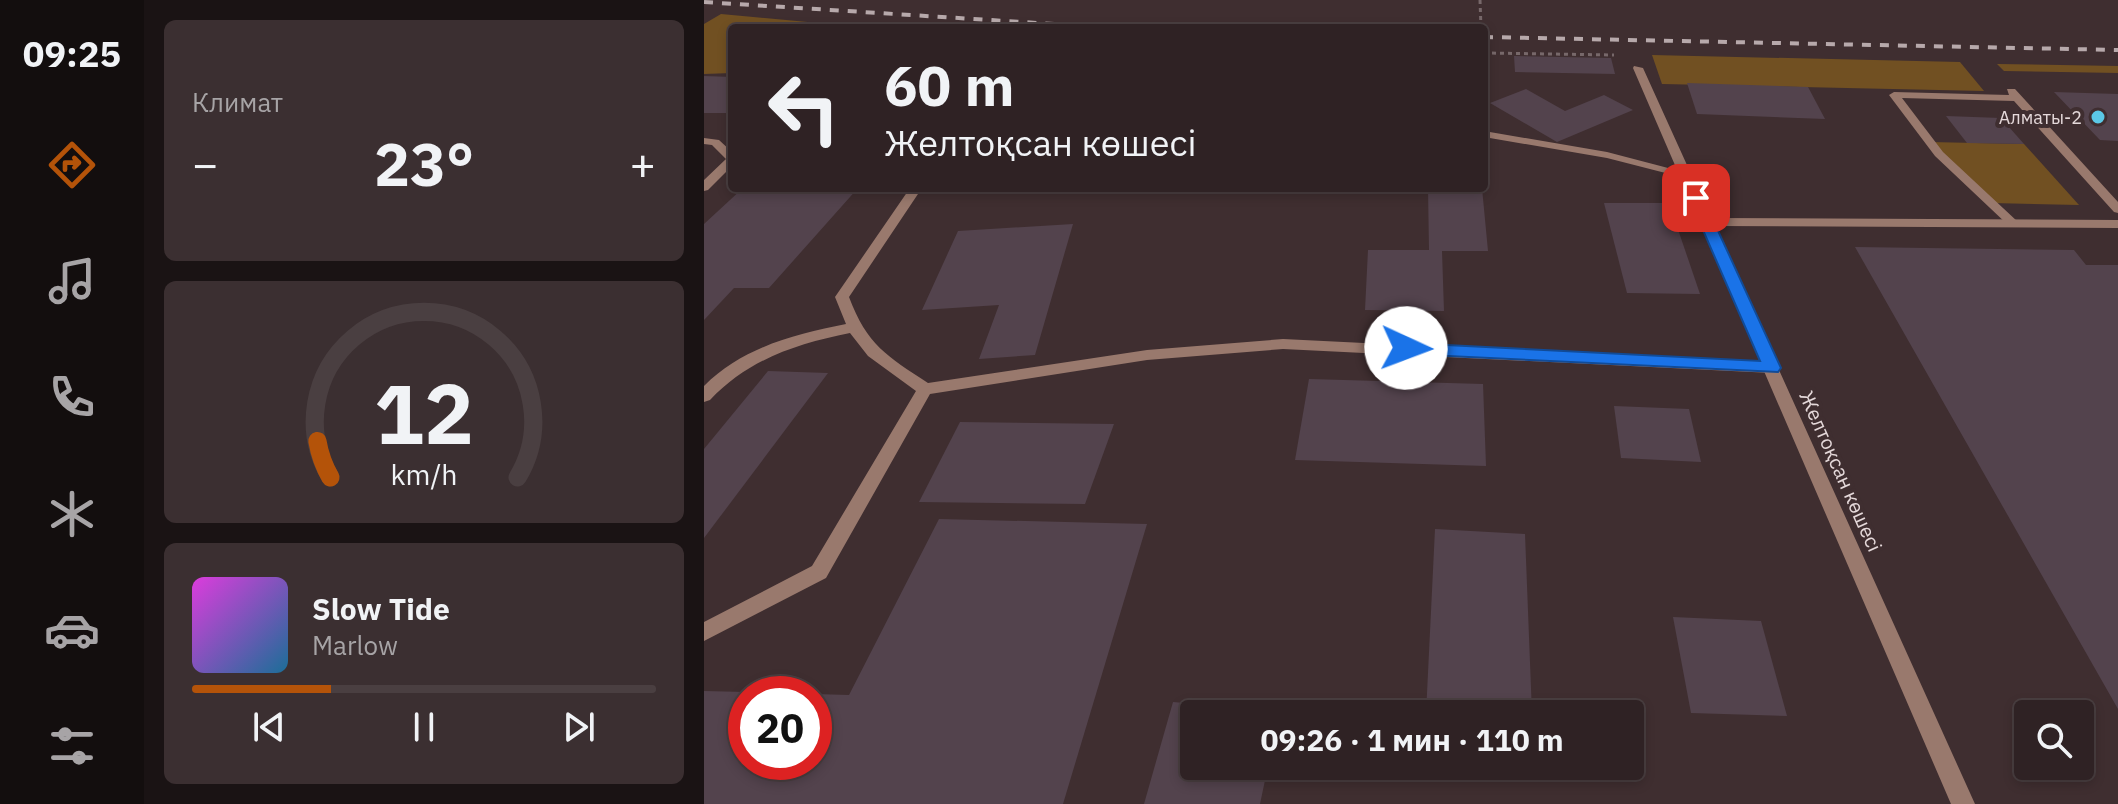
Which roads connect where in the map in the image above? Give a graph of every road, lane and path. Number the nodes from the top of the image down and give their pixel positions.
1 (1480, 0) edge
2 (1481, 24) edge
3 (1488, 53) edge
4 (1585, 54) dead end
5 (1638, 68) dead end
6 (1488, 135) edge
7 (704, 141) edge
8 (728, 154) edge
9 (728, 162) edge
10 (1685, 174) junction
11 (704, 187) edge
12 (913, 192) edge
13 (2118, 209) edge
14 (1708, 222) junction
15 (2012, 222) junction
16 (2118, 224) edge
17 (852, 328) junction
18 (1772, 368) junction
19 (925, 389) junction
20 (704, 396) edge
21 (704, 632) edge
22 (1963, 804) edge

1 - 2 path
3 - 4 path
5 - 10 street, Желтоқсан көшесі
6 - 10 street
7 - 8 street
9 - 11 street
10 - 14 street, Желтоқсан көшесі
12 - 17 street
13 - 15 street
14 - 15 street
14 - 18 street, Желтоқсан көшесі
15 - 16 street
17 - 19 street
17 - 20 street
18 - 19 street
18 - 22 street, Желтоқсан көшесі
19 - 21 street

